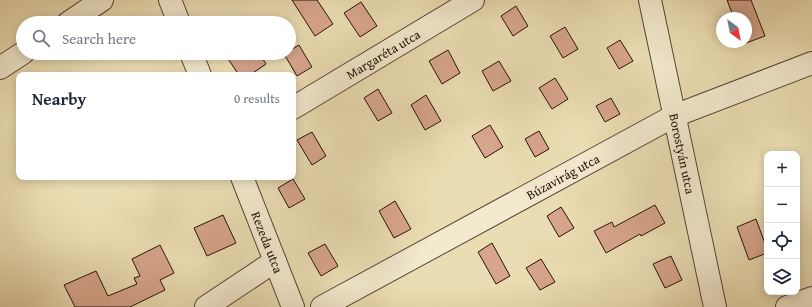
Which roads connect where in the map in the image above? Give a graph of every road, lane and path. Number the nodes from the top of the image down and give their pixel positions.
1 (102, 0) edge
2 (170, 0) edge
3 (473, 0) edge
4 (650, 0) edge
5 (78, 16) edge
6 (176, 16) edge
7 (16, 58) edge
8 (194, 60) edge
9 (812, 63) edge
10 (0, 68) edge
11 (199, 72) edge
12 (296, 106) edge
13 (674, 116) junction
14 (243, 180) edge
15 (275, 261) junction
16 (812, 298) edge
17 (206, 307) edge
18 (293, 307) edge
19 (322, 307) edge
20 (714, 307) edge
21 (787, 307) edge

1 - 5 street
2 - 6 street
3 - 12 street, Margaréta utca
4 - 13 street, Borostyán utca
7 - 10 street
8 - 11 street
9 - 13 street, Búzavirág utca
13 - 19 street, Búzavirág utca
13 - 20 street, Borostyán utca
14 - 15 street, Rezeda utca
15 - 17 street
15 - 18 street, Rezeda utca
16 - 21 street

